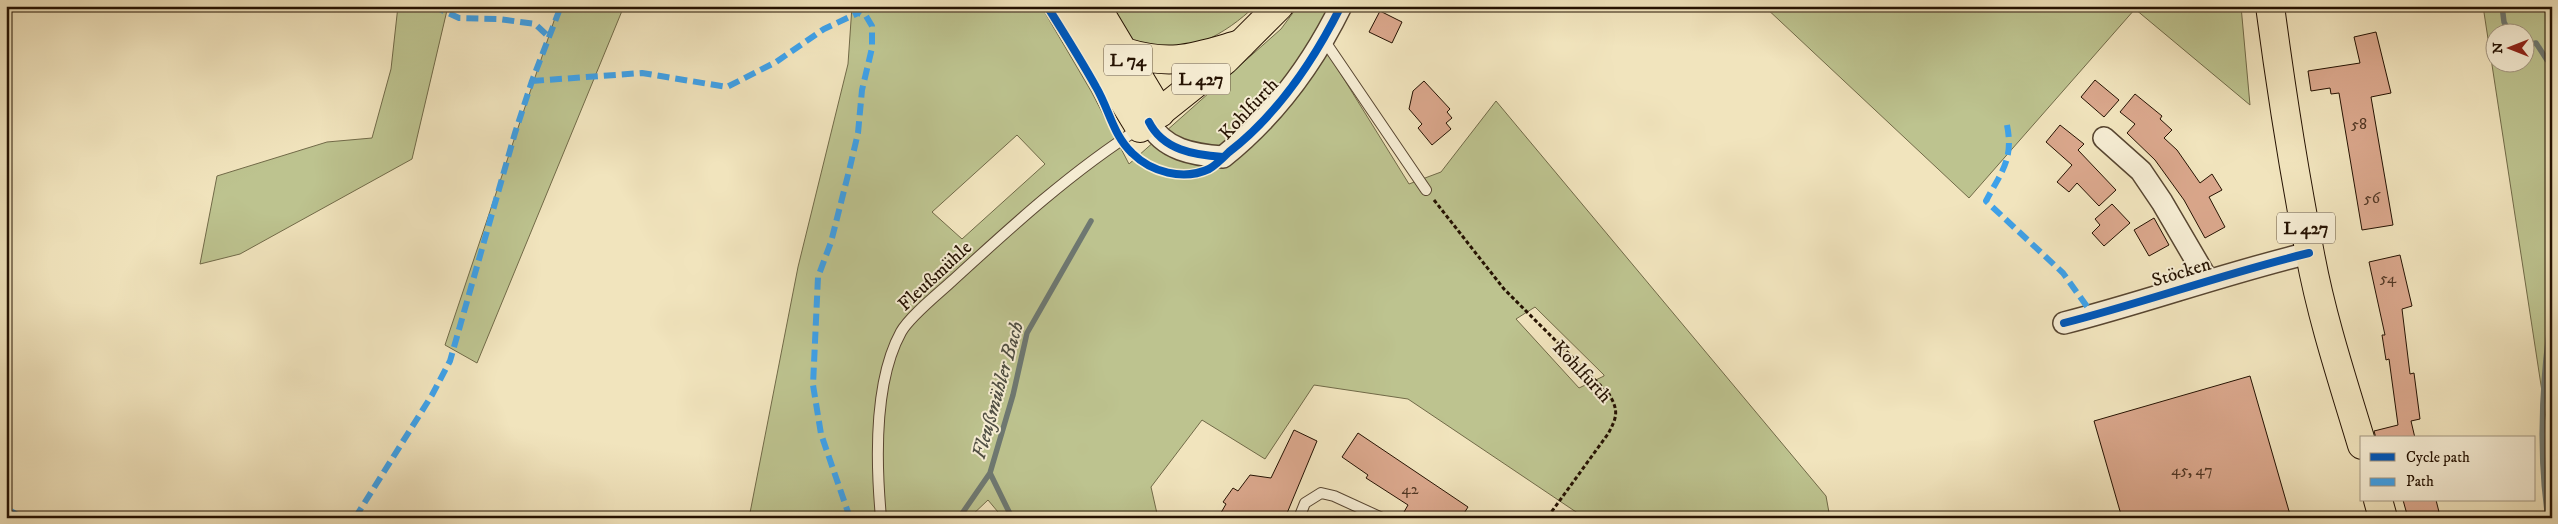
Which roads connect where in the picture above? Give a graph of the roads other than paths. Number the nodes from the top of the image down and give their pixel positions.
1 (1066, 6) edge
2 (1096, 6) edge
3 (1279, 6) edge
4 (1341, 6) edge
5 (2270, 6) edge
6 (1324, 40) junction
7 (1242, 44) junction
8 (1124, 52) junction
9 (1150, 121) junction
10 (2104, 138) dead end
11 (1426, 190) road end
12 (2309, 253) junction
13 (2208, 279) junction
14 (2064, 322) dead end
15 (2360, 438) edge
16 (2379, 502) edge
17 (882, 518) edge
18 (1299, 518) edge
19 (1382, 518) edge
20 (2384, 518) edge

1 - 9 main road, L 74
2 - 8 main road, L 74
3 - 7 main road, L 427
4 - 6 street, Kohlfurth
5 - 12 main road, L 427
6 - 9 street, Kohlfurth
6 - 11 lane
7 - 8 main road, L 74
7 - 9 main road, L 427
8 - 9 main road, L 74
9 - 17 lane, Fleußmühle
10 - 13 street, Stöcken
12 - 13 street, Stöcken
12 - 15 main road, L 427
13 - 14 street, Stöcken
16 - 20 main road
18 - 19 lane

